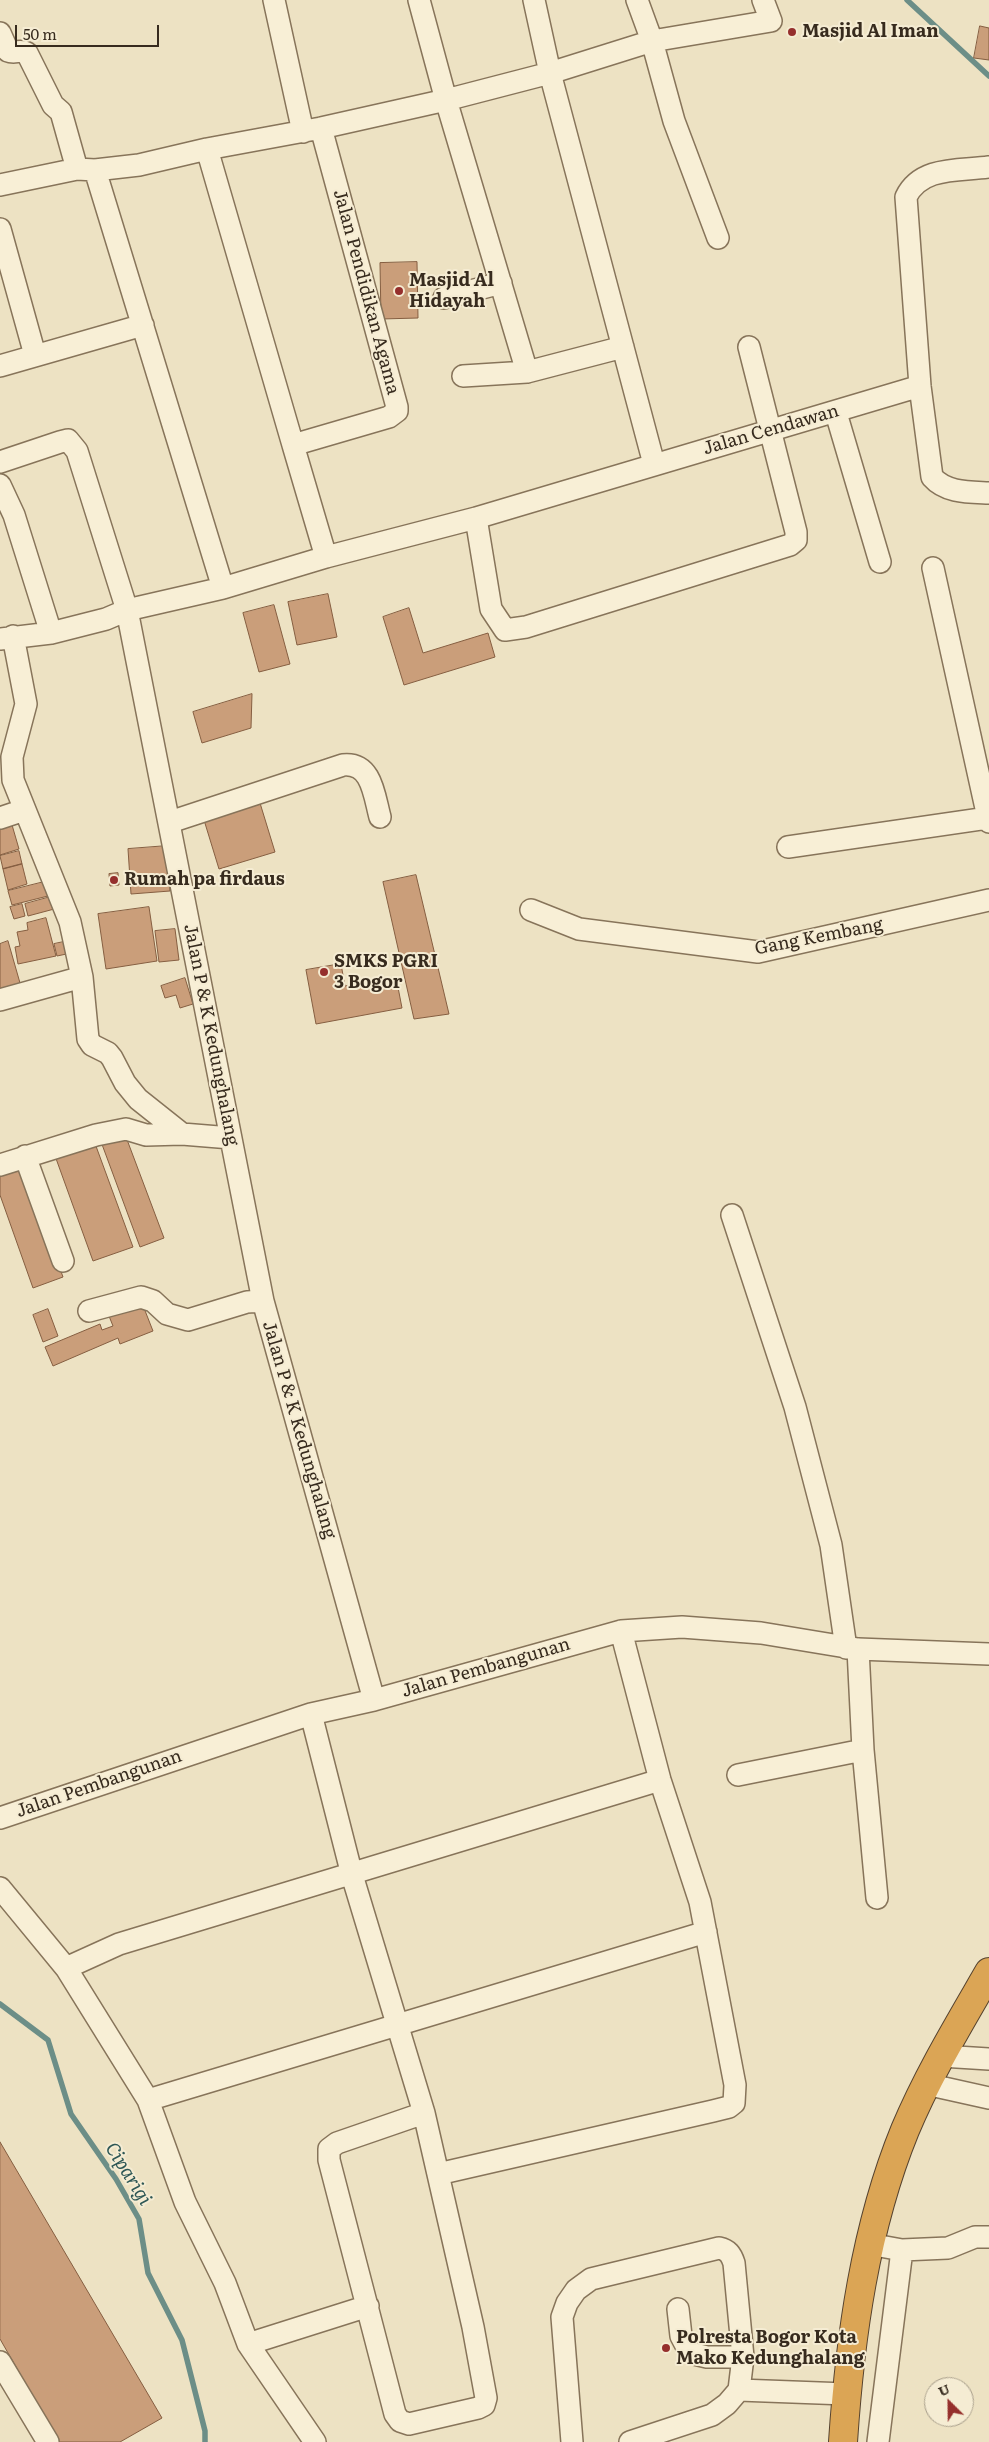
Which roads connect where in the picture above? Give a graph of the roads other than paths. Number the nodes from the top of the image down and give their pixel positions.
1 (274, 0) edge
2 (419, 0) edge
3 (534, 0) edge
4 (637, 0) edge
5 (763, 0) edge
6 (0, 33) edge
7 (652, 41) junction
8 (550, 73) junction
9 (446, 100) junction
10 (312, 130) junction
11 (207, 149) junction
12 (989, 167) edge
13 (86, 170) junction
14 (0, 185) edge
15 (0, 229) edge
16 (718, 238) dead end
17 (501, 283) junction
18 (444, 298) dead end
19 (143, 325) junction
20 (623, 347) junction
21 (749, 347) dead end
22 (34, 355) junction
23 (0, 366) edge
24 (527, 372) junction
25 (463, 376) dead end
26 (920, 386) junction
27 (836, 412) junction
28 (768, 430) junction
29 (293, 445) junction
30 (0, 462) edge
31 (654, 464) junction
32 (0, 485) edge
33 (989, 493) edge
34 (476, 518) junction
35 (326, 557) junction
36 (880, 562) dead end
37 (933, 568) dead end
38 (223, 588) junction
39 (127, 610) junction
40 (51, 632) junction
41 (6, 637) edge
42 (24, 810) junction
43 (380, 817) dead end
44 (0, 818) edge
45 (989, 820) edge
46 (170, 822) junction
47 (788, 847) dead end
48 (989, 900) edge
49 (531, 910) dead end
50 (82, 977) junction
51 (0, 1000) edge
52 (182, 1134) junction
53 (231, 1138) junction
54 (25, 1156) junction
55 (0, 1165) edge
56 (732, 1215) dead end
57 (62, 1261) dead end
58 (263, 1301) junction
59 (89, 1311) dead end
60 (620, 1630) junction
61 (852, 1648) junction
62 (989, 1654) edge
63 (374, 1700) junction
64 (311, 1714) junction
65 (863, 1750) junction
66 (738, 1775) dead end
67 (660, 1780) junction
68 (0, 1818) edge
69 (352, 1875) junction
70 (0, 1888) edge
71 (877, 1898) dead end
72 (706, 1932) junction
73 (66, 1968) junction
74 (989, 1972) edge
75 (398, 2025) junction
76 (941, 2056) junction
77 (989, 2059) edge
78 (926, 2084) junction
79 (989, 2098) edge
80 (148, 2100) junction
81 (424, 2113) junction
82 (438, 2174) junction
83 (989, 2237) edge
84 (869, 2244) junction
85 (902, 2250) junction
86 (368, 2306) junction
87 (678, 2309) dead end
88 (248, 2344) junction
89 (743, 2358) junction
90 (0, 2362) edge
91 (739, 2390) junction
92 (846, 2394) junction
93 (48, 2442) edge
94 (315, 2442) edge
95 (572, 2442) edge
96 (630, 2442) edge
97 (843, 2442) edge
98 (878, 2442) edge

1 - 10 street
2 - 9 street
3 - 8 street
4 - 7 street
5 - 7 street
6 - 13 street
7 - 8 street
7 - 16 street
8 - 9 street
8 - 20 street
9 - 10 street
9 - 17 street
10 - 11 street
10 - 29 street, Jalan Pendidikan Agama
11 - 13 street
11 - 29 street
12 - 26 street
13 - 14 street
13 - 19 street
15 - 22 street
17 - 18 street
17 - 24 street
19 - 22 street
19 - 38 street
20 - 24 street
20 - 31 street
21 - 28 street
22 - 23 street
24 - 25 street
26 - 27 street, Jalan Cendawan
26 - 33 street
27 - 28 street, Jalan Cendawan
27 - 36 street
28 - 31 street, Jalan Cendawan
28 - 34 street
29 - 35 street
30 - 39 street, Jalan P & K Kedunghalang
31 - 34 street, Jalan Cendawan
32 - 40 street
34 - 35 street, Jalan Cendawan
35 - 38 street, Jalan Cendawan
37 - 45 street
38 - 39 street, Jalan Cendawan
39 - 40 street, Jalan Cendawan
39 - 46 street, Jalan P & K Kedunghalang
40 - 41 street, Jalan Cendawan
41 - 42 street
42 - 44 street
42 - 50 street
43 - 46 street
45 - 47 street
46 - 53 street, Jalan P & K Kedunghalang
48 - 49 street, Gang Kembang
50 - 51 street
50 - 52 street
52 - 53 street
52 - 54 street
53 - 58 street, Jalan P & K Kedunghalang
54 - 55 street
54 - 57 street
56 - 61 street
58 - 59 street
58 - 63 street, Jalan P & K Kedunghalang
60 - 61 street, Jalan Pembangunan
60 - 63 street, Jalan Pembangunan
60 - 67 street
61 - 62 street, Jalan Pembangunan
61 - 65 street
63 - 64 street, Jalan Pembangunan
64 - 68 street, Jalan Pembangunan
64 - 69 street
65 - 66 street
65 - 71 street
67 - 69 street
67 - 72 street
69 - 73 street
69 - 75 street
70 - 73 street
72 - 75 street
72 - 82 street
73 - 80 street
74 - 76 highway
75 - 80 street
75 - 81 street
76 - 77 street
76 - 78 highway
78 - 79 street
78 - 84 highway
80 - 88 street
81 - 82 street
81 - 86 street
82 - 86 street
83 - 85 street
84 - 85 street
84 - 92 highway
85 - 98 street
86 - 88 street
87 - 89 street
88 - 94 street
89 - 91 street
89 - 95 street
90 - 93 street
91 - 92 street
91 - 96 street
92 - 97 highway

